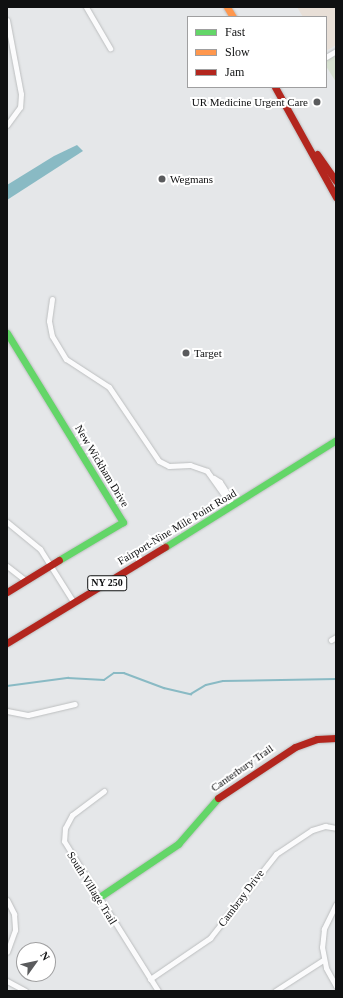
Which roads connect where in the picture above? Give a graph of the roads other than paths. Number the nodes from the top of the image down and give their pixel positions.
1 (86, 7) edge
2 (227, 7) edge
3 (232, 16) edge
4 (7, 20) edge
5 (110, 48) dead end
6 (336, 51) edge
7 (327, 56) edge
8 (276, 88) edge
9 (7, 125) edge
10 (301, 130) junction
11 (336, 181) edge
12 (336, 197) edge
13 (52, 299) dead end
14 (7, 333) edge
15 (336, 440) edge
16 (232, 506) junction
17 (7, 522) edge
18 (52, 565) junction
19 (7, 566) edge
20 (26, 581) junction
21 (7, 592) edge
22 (74, 602) junction
23 (7, 643) edge
24 (75, 704) dead end
25 (7, 711) edge
26 (336, 738) edge
27 (104, 790) dead end
28 (336, 828) edge
29 (98, 898) junction
30 (7, 900) edge
31 (336, 904) edge
32 (7, 952) edge
33 (323, 960) junction
34 (150, 979) junction
35 (7, 981) edge
36 (336, 986) edge
37 (26, 991) edge
38 (158, 991) edge
39 (275, 991) edge

1 - 5 street
2 - 3 street
4 - 9 street
6 - 7 street
8 - 10 street
10 - 11 street
10 - 12 street
13 - 16 street
14 - 18 street, New Wickham Drive
15 - 16 street, Fairport-Nine Mile Point Road / NY 250
16 - 22 street, Fairport-Nine Mile Point Road / NY 250
17 - 18 street
18 - 20 street, New Wickham Drive
18 - 22 street
19 - 20 street
20 - 21 street, New Wickham Drive
22 - 23 street, Fairport-Nine Mile Point Road / NY 250
24 - 25 street
26 - 29 street, Canterbury Trail
27 - 29 street, South Village Trail
28 - 34 street, Cambray Drive
29 - 34 street, South Village Trail
30 - 32 street
31 - 33 street
33 - 36 street
33 - 39 street
34 - 38 street, South Village Trail
35 - 37 street

